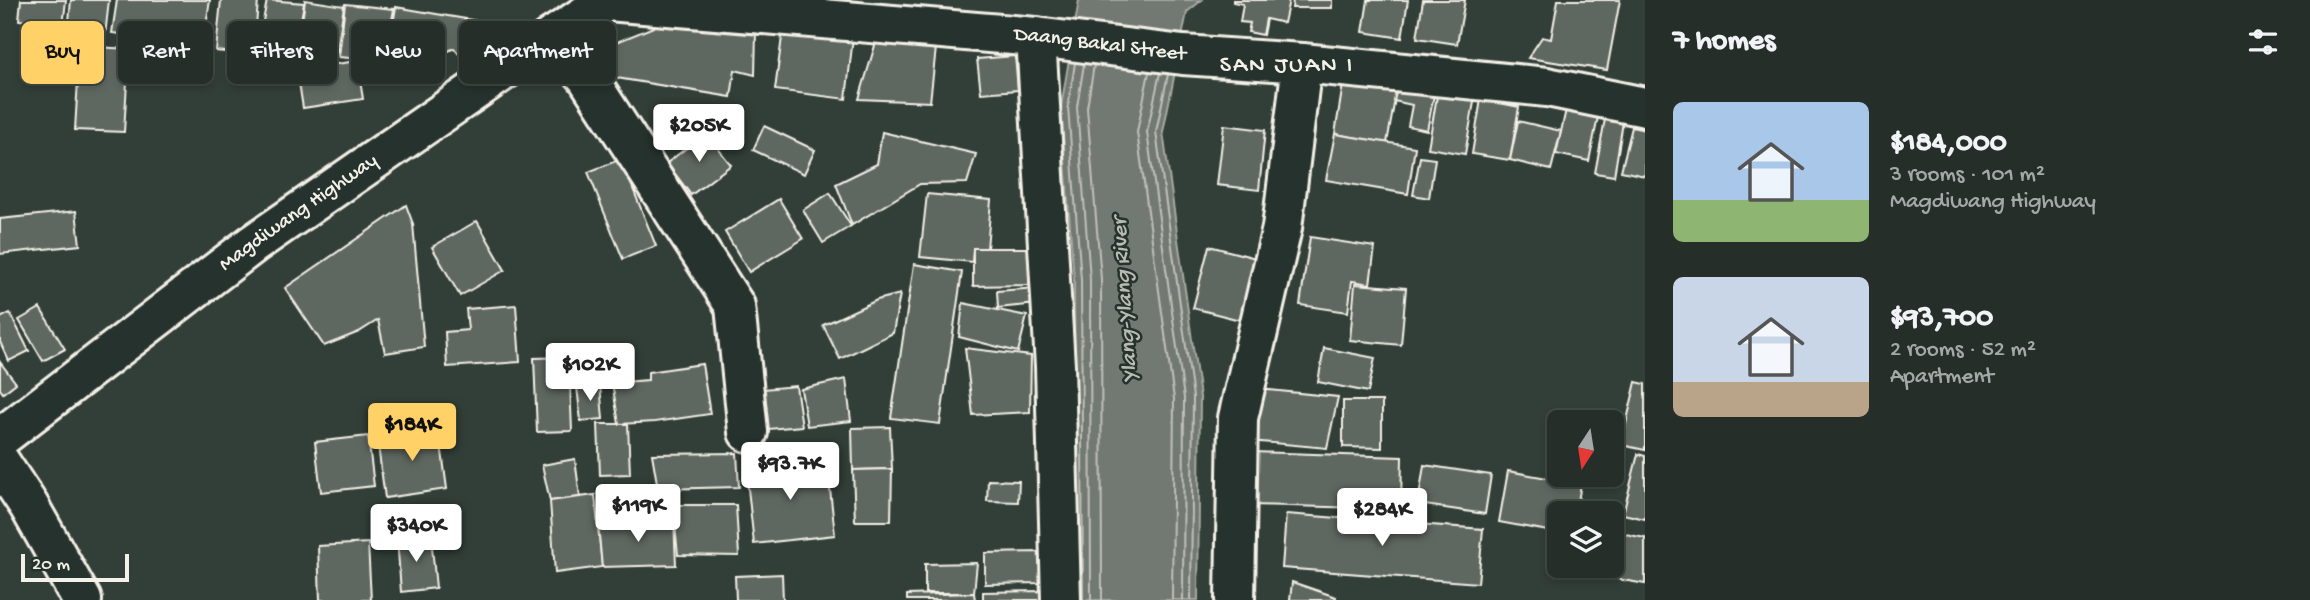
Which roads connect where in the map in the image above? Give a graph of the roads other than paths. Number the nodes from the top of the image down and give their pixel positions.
1 (604, 0) edge
2 (574, 21) edge
3 (1044, 38) junction
4 (1302, 63) junction
5 (484, 84) edge
6 (592, 84) edge
7 (1645, 107) edge
8 (748, 432) dead end
9 (0, 438) edge
10 (0, 462) edge
11 (82, 600) edge
12 (1061, 600) edge
13 (1235, 600) edge

1 - 2 street, Magdiwang Highway
1 - 3 street, Daang Bakal Street
3 - 4 street, Daang Bakal Street
3 - 12 street
4 - 7 street, Daang Bakal Street
4 - 13 street
5 - 9 street, Magdiwang Highway
6 - 8 street
10 - 11 street

